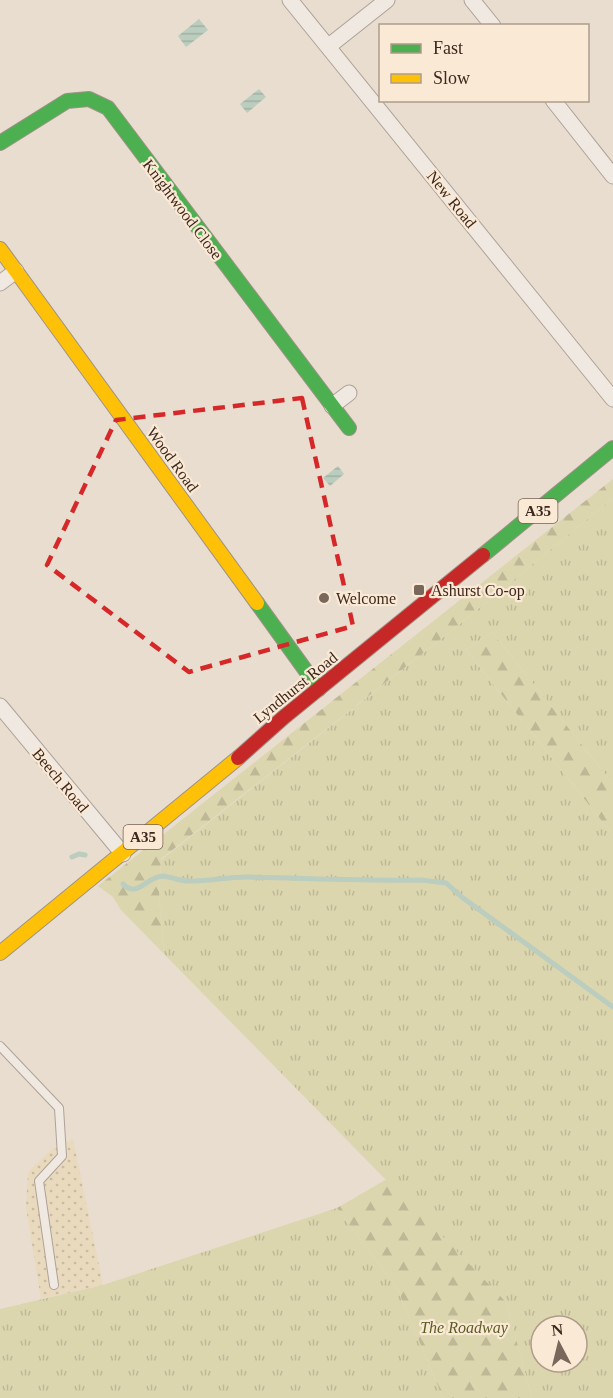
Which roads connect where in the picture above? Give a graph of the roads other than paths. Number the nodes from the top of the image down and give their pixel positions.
1 (290, 0) edge
2 (387, 0) edge
3 (472, 0) edge
4 (491, 24) edge
5 (329, 46) junction
6 (555, 102) edge
7 (0, 143) edge
8 (613, 176) edge
9 (0, 249) edge
10 (16, 272) junction
11 (0, 283) edge
12 (349, 393) dead end
13 (613, 399) edge
14 (332, 406) junction
15 (349, 428) dead end
16 (613, 448) edge
17 (319, 689) junction
18 (0, 706) edge
19 (123, 854) junction
20 (0, 954) edge
21 (0, 1046) edge
22 (54, 1285) dead end

1 - 5 street, New Road
2 - 5 street
3 - 4 street
5 - 13 street, New Road
6 - 8 street
7 - 14 street, Knightwood Close
9 - 10 street, Wood Road
10 - 11 street
10 - 17 street, Wood Road
12 - 14 street
14 - 15 street, Knightwood Close
16 - 17 street, Lyndhurst Road / A35
17 - 19 street, Lyndhurst Road / A35
18 - 19 street, Beech Road
19 - 20 street, Lyndhurst Road / A35
21 - 22 lane

